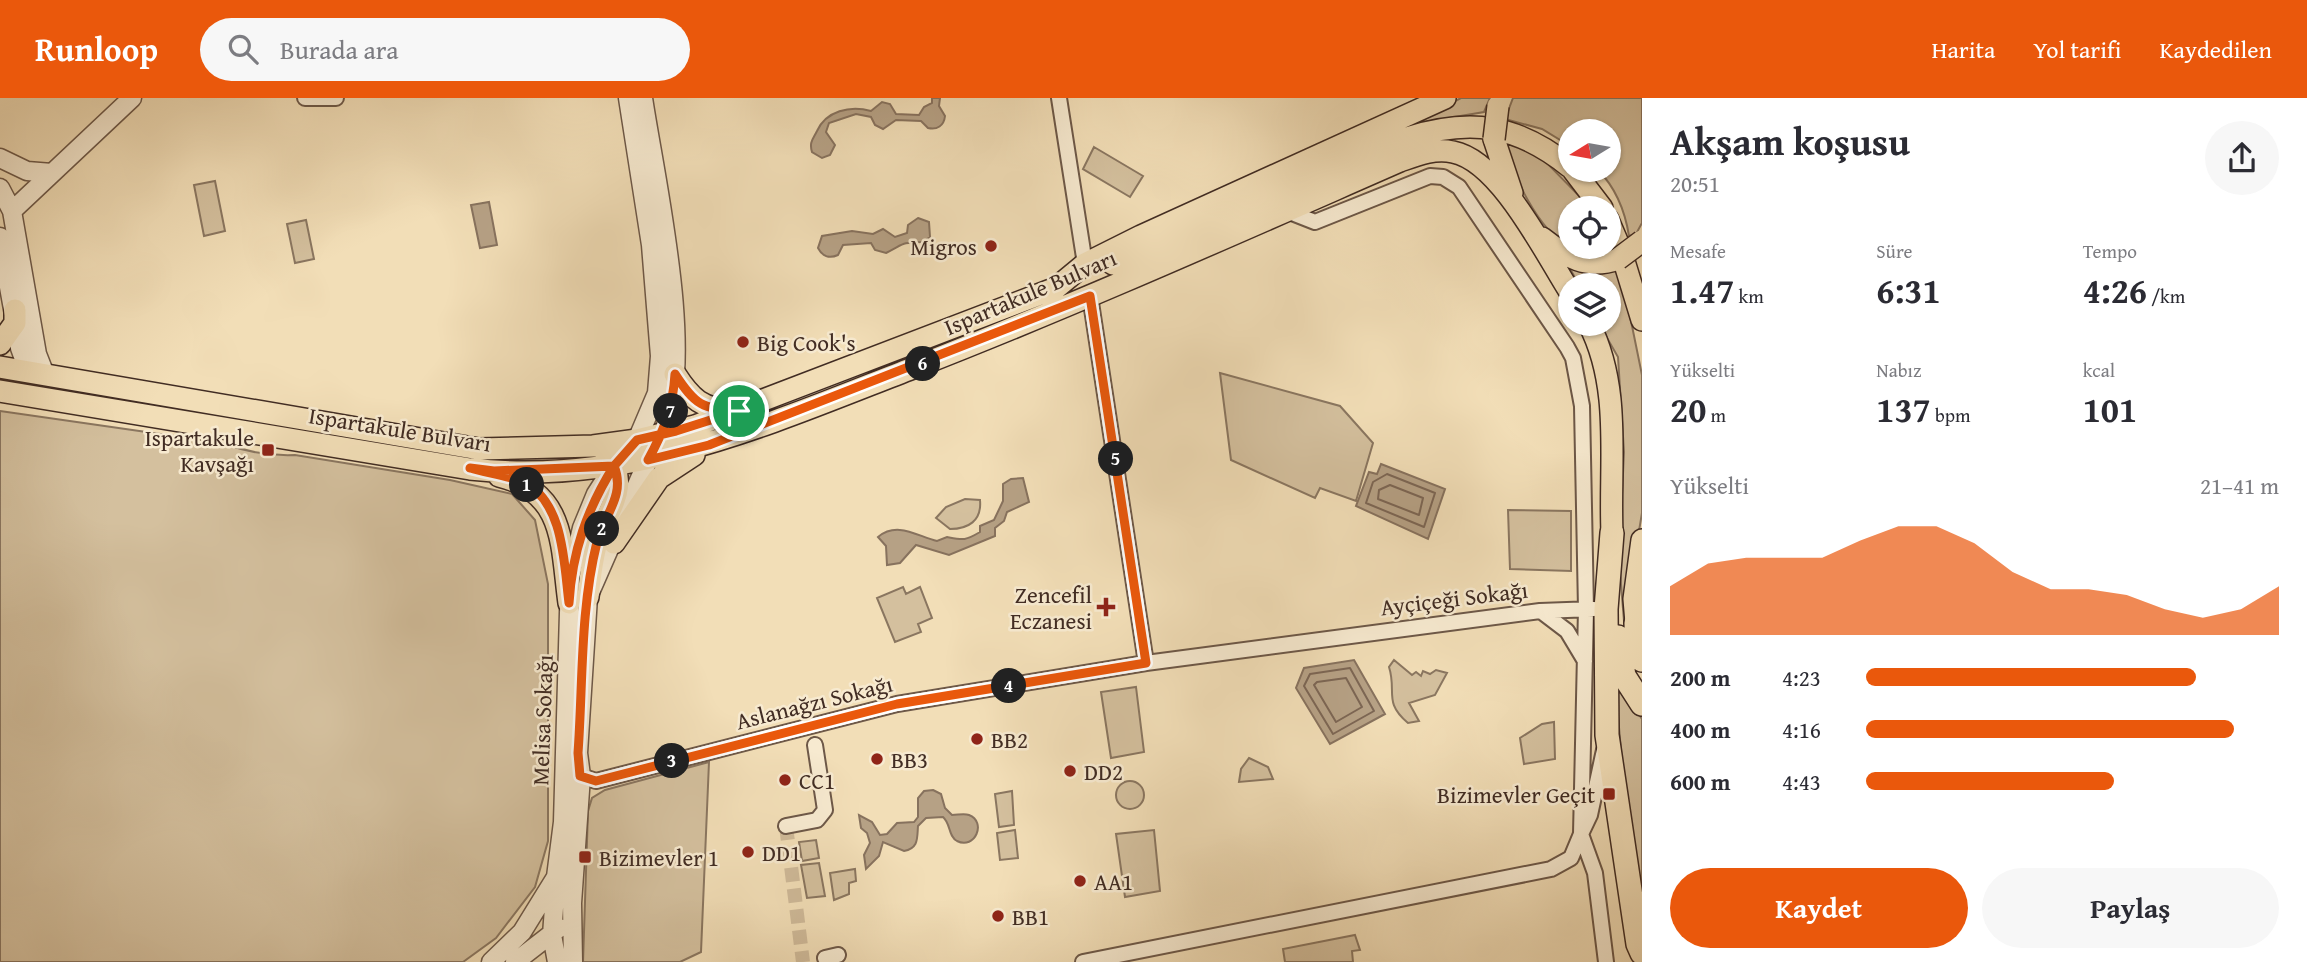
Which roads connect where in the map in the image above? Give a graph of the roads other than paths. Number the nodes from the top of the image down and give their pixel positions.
1 (132, 98) edge
2 (305, 98) edge
3 (336, 98) edge
4 (628, 98) edge
5 (643, 98) edge
6 (1059, 98) edge
7 (1441, 99) edge
8 (1500, 102) edge
9 (0, 158) edge
10 (1558, 160) edge
11 (52, 173) junction
12 (1581, 182) edge
13 (0, 188) edge
14 (1592, 196) edge
15 (1513, 204) junction
16 (6, 210) edge
17 (1287, 211) junction
18 (1529, 229) junction
19 (0, 237) edge
20 (1642, 241) edge
21 (1621, 251) edge
22 (1085, 264) junction
23 (1558, 274) edge
24 (1056, 288) junction
25 (1090, 296) junction
26 (15, 310) junction
27 (1642, 320) edge
28 (1595, 336) edge
29 (0, 344) edge
30 (0, 367) edge
31 (675, 374) junction
32 (0, 381) edge
33 (36, 381) junction
34 (0, 391) edge
35 (739, 411) junction
36 (663, 434) junction
37 (637, 440) junction
38 (709, 445) junction
39 (593, 446) junction
40 (648, 460) junction
41 (614, 466) junction
42 (470, 468) junction
43 (1612, 533) junction
44 (1642, 540) edge
45 (614, 542) junction
46 (579, 600) junction
47 (1642, 600) edge
48 (1596, 609) junction
49 (1540, 611) junction
50 (1636, 623) junction
51 (1642, 660) edge
52 (1146, 663) junction
53 (1585, 663) junction
54 (1642, 704) edge
55 (1607, 735) junction
56 (815, 745) dead end
57 (580, 776) junction
58 (1590, 815) junction
59 (1618, 818) junction
60 (786, 826) dead end
61 (1581, 834) junction
62 (556, 877) junction
63 (572, 903) junction
64 (552, 935) junction
65 (1642, 953) edge
66 (517, 961) edge
67 (491, 962) edge
68 (538, 962) edge
69 (557, 962) edge
70 (573, 962) edge
71 (1083, 962) edge
72 (1606, 962) edge

1 - 11 street
2 - 3 street
4 - 37 street
5 - 31 street
6 - 22 street
7 - 22 main road, Ispartakule Bulvarı
8 - 15 main road, bridge
9 - 11 street
10 - 24 main road
11 - 16 street
12 - 14 main road
13 - 16 street
15 - 17 main road, Ispartakule Bulvarı
15 - 18 main road
16 - 33 street
17 - 25 main road, Ispartakule Bulvarı
17 - 48 street
18 - 20 main road, bridge
18 - 23 main road
19 - 26 street
21 - 27 main road
22 - 24 main road, Ispartakule Bulvarı
24 - 35 main road, Ispartakule Bulvarı
25 - 38 main road, Ispartakule Bulvarı
25 - 52 street
26 - 29 main road
26 - 33 street
28 - 43 main road
30 - 33 main road, Ispartakule Bulvarı
31 - 35 main road
31 - 36 street
32 - 33 main road
33 - 34 main road, Ispartakule Bulvarı
33 - 39 main road, Ispartakule Bulvarı
33 - 42 main road, Ispartakule Bulvarı
35 - 36 main road, Ispartakule Bulvarı
36 - 37 main road, Ispartakule Bulvarı
36 - 40 main road
37 - 39 main road, Ispartakule Bulvarı
37 - 41 main road
38 - 40 main road, Ispartakule Bulvarı
38 - 45 main road
39 - 41 main road
40 - 41 main road, Ispartakule Bulvarı
40 - 45 street, Melisa Sokağı
41 - 42 main road, Ispartakule Bulvarı
41 - 46 main road
42 - 46 main road
43 - 48 highway
43 - 54 highway
44 - 50 main road
45 - 46 street, Melisa Sokağı
46 - 57 street, Melisa Sokağı
46 - 62 street, Melisa Sokağı
47 - 50 main road
48 - 49 street
48 - 53 street
48 - 55 highway
49 - 52 street, Ayçiçeği Sokağı
49 - 53 street, Ayçiçeği Sokağı
50 - 51 highway
52 - 57 street, Aslanağzı Sokağı
53 - 61 street
55 - 58 street
55 - 59 highway
56 - 60 street
57 - 63 street, Melisa Sokağı
58 - 59 street
58 - 61 street
59 - 65 highway
61 - 71 street
61 - 72 street
62 - 64 street
62 - 67 street, Melisa Sokağı
63 - 64 street
63 - 70 street
64 - 66 street
64 - 69 street
66 - 68 street

